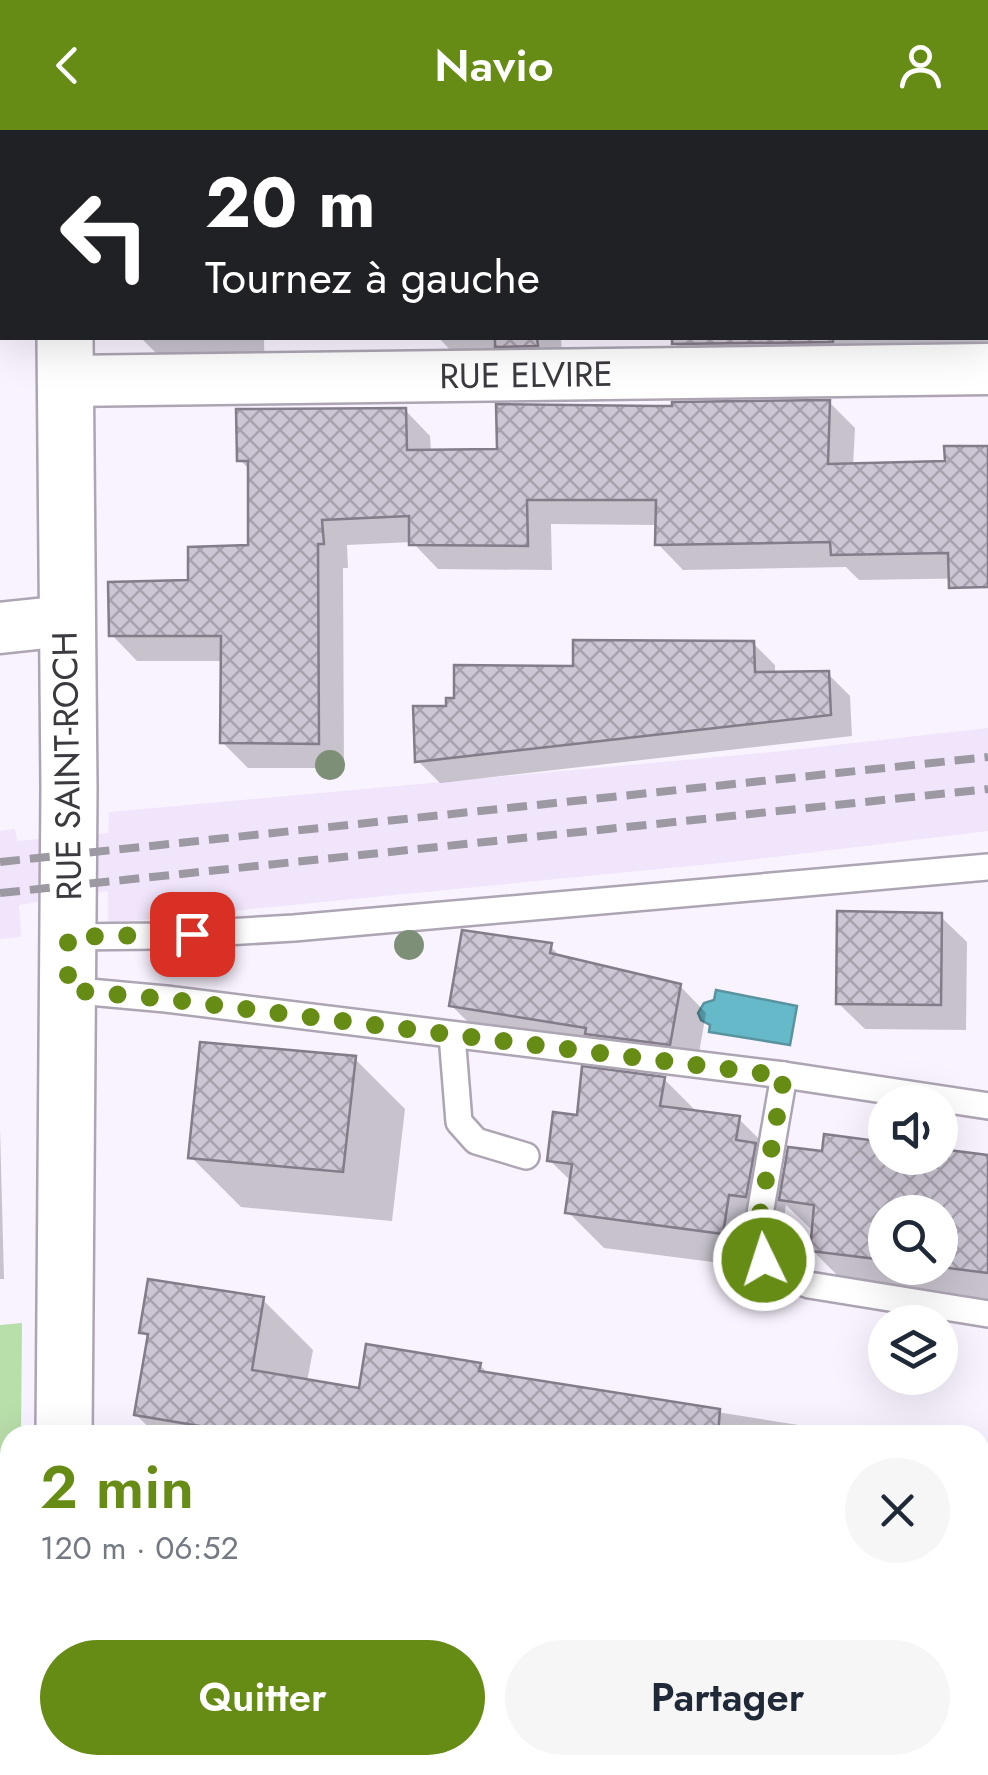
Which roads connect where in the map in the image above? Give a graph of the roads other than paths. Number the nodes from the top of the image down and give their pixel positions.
1 (66, 359) edge
2 (988, 369) edge
3 (66, 621) junction
4 (0, 628) edge
5 (988, 867) edge
6 (68, 963) junction
7 (452, 1035) junction
8 (784, 1076) junction
9 (988, 1106) edge
10 (526, 1156) dead end
11 (988, 1314) edge
12 (64, 1425) edge

1 - 2 street, RUE ELVIRE
1 - 3 street, RUE SAINT-ROCH
3 - 4 street
3 - 6 street, RUE SAINT-ROCH
5 - 6 lane
6 - 7 lane
6 - 12 street, RUE SAINT-ROCH
7 - 8 lane
7 - 10 lane
8 - 9 lane
8 - 11 lane

